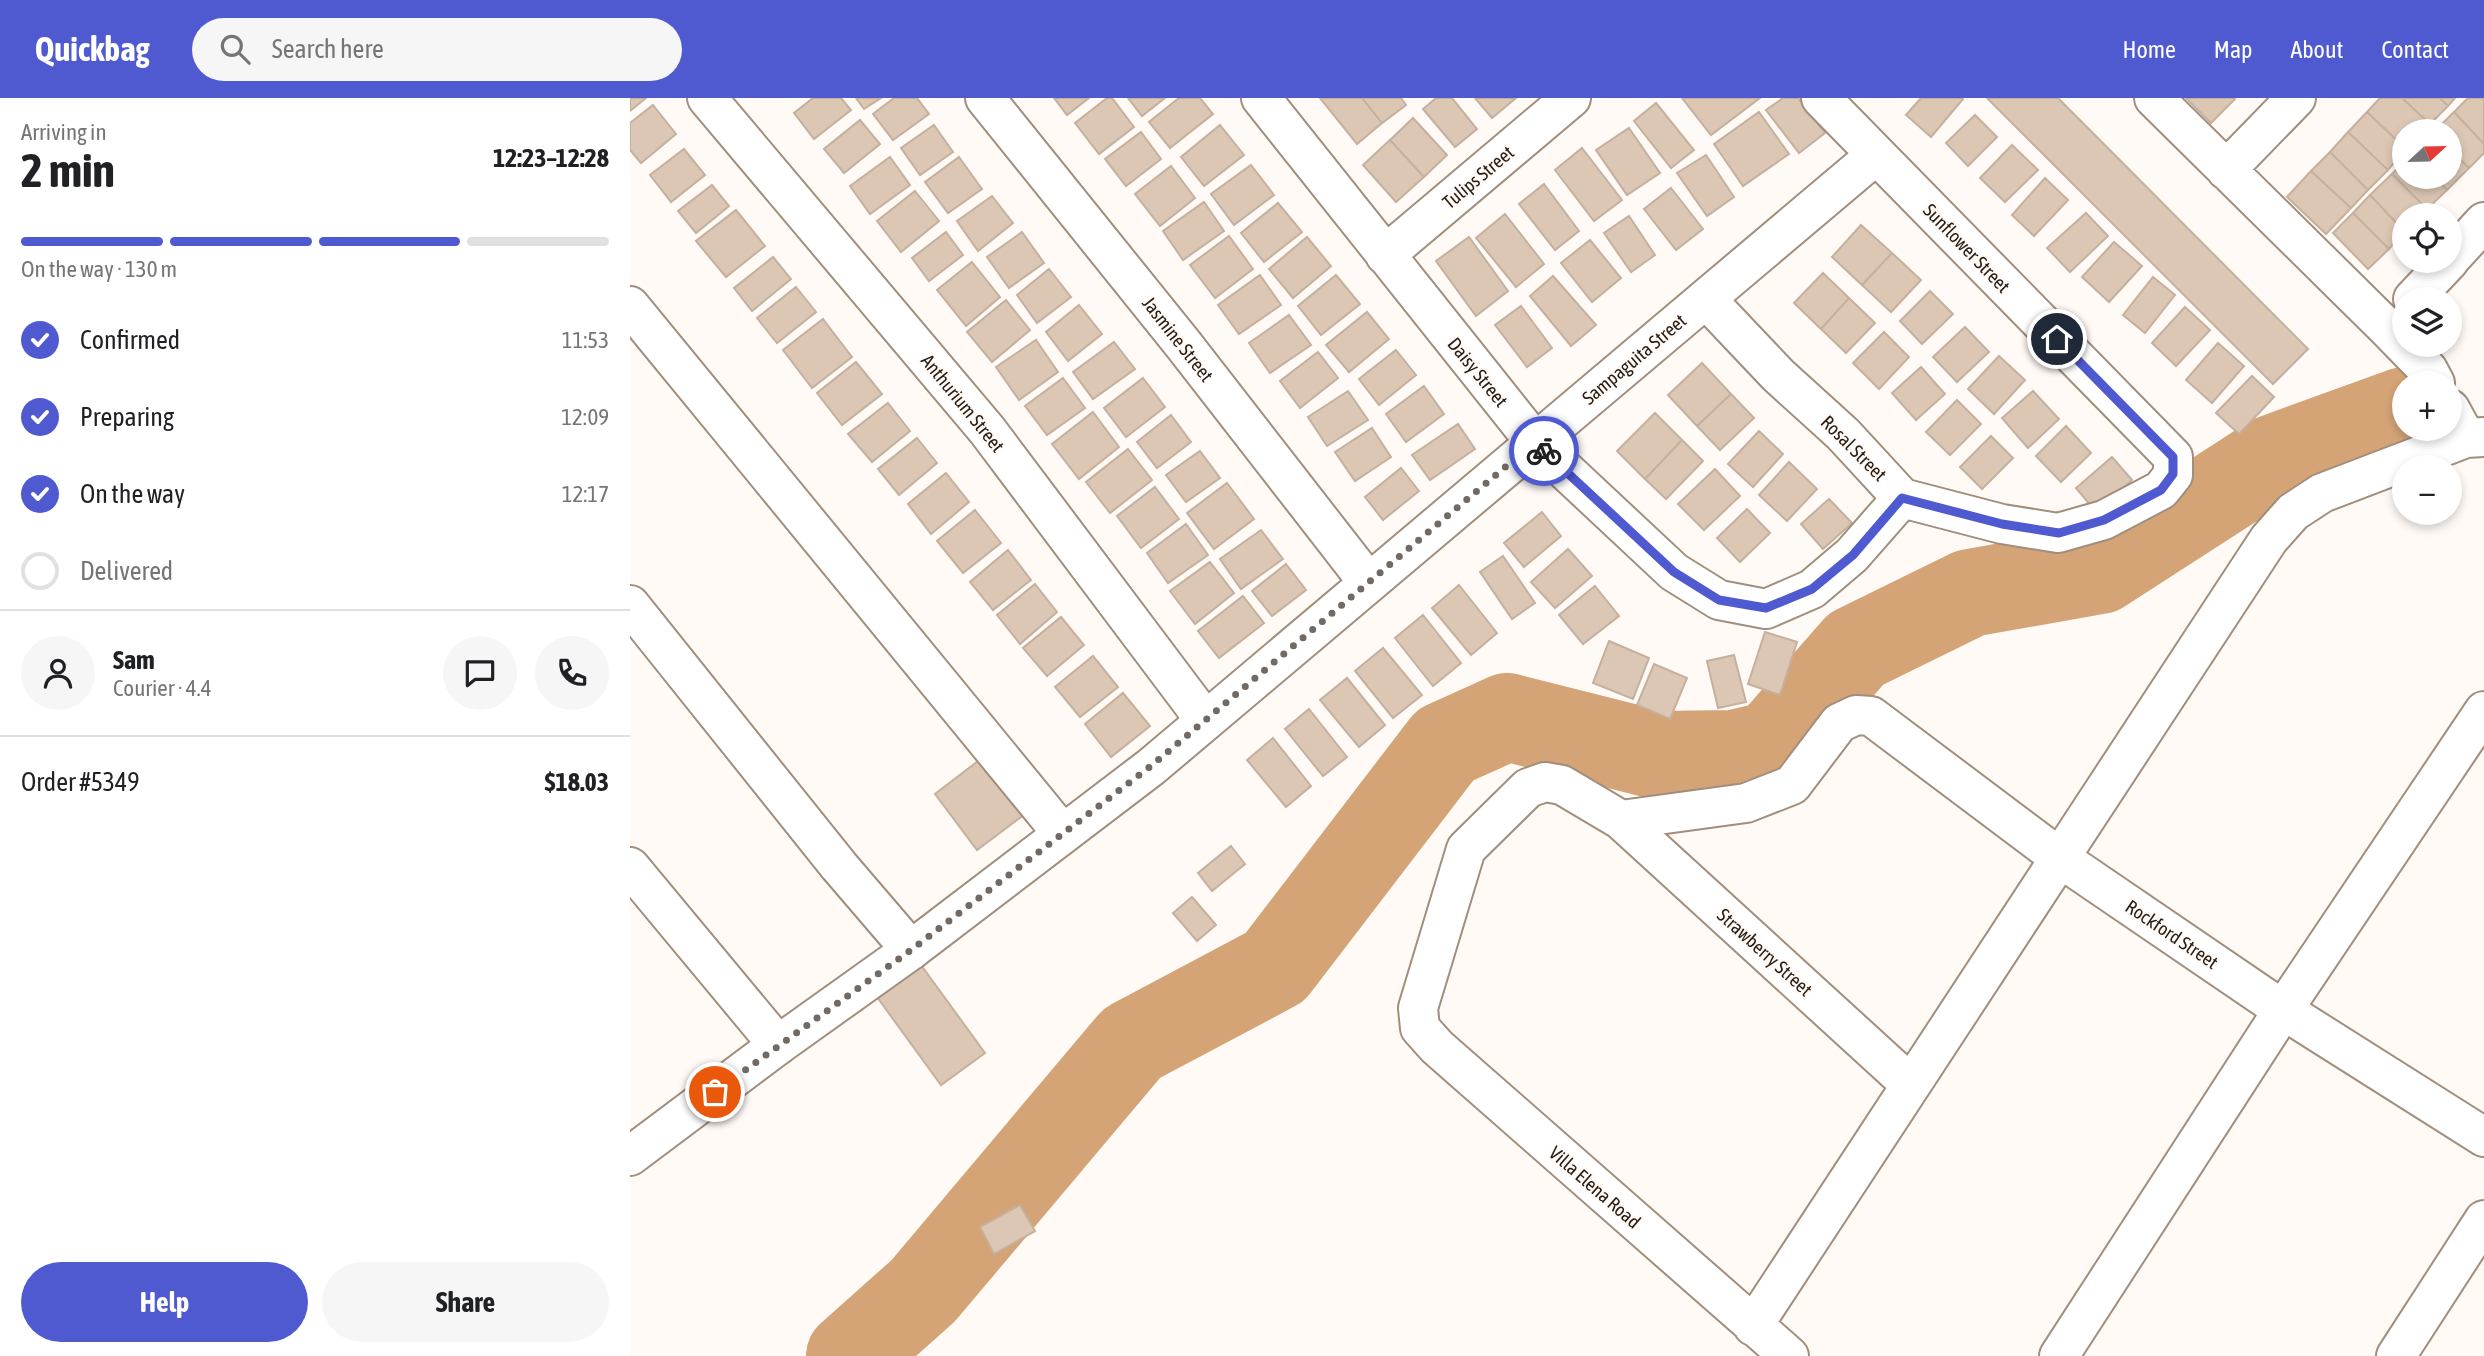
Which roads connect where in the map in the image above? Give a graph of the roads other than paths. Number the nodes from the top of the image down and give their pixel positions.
1 (707, 98) edge
2 (985, 98) edge
3 (1261, 98) edge
4 (1571, 98) edge
5 (1821, 98) edge
6 (2154, 98) edge
7 (2296, 98) edge
8 (1876, 155) junction
9 (2226, 170) junction
10 (2484, 222) edge
11 (2462, 246) edge
12 (1385, 255) junction
13 (2437, 273) edge
14 (2424, 287) edge
15 (1706, 299) junction
16 (630, 306) edge
17 (2392, 315) edge
18 (2402, 441) edge
19 (1535, 442) junction
20 (2173, 457) joint
21 (1902, 498) junction
22 (1368, 582) junction
23 (630, 605) edge
24 (2484, 710) edge
25 (1205, 720) junction
26 (1621, 820) junction
27 (1062, 833) junction
28 (2060, 858) junction
29 (630, 867) edge
30 (911, 950) junction
31 (1418, 1008) joint
32 (2283, 1010) junction
33 (778, 1045) junction
34 (1910, 1084) junction
35 (2484, 1137) edge
36 (630, 1156) edge
37 (2479, 1238) edge
38 (1753, 1326) junction
39 (1789, 1356) edge
40 (2059, 1356) edge
41 (2396, 1356) edge

1 - 25 street, Anthurium Street
2 - 22 street, Jasmine Street
3 - 12 street, Daisy Street
4 - 12 street, Tulips Street
5 - 8 street, Sunflower Street
6 - 9 street
7 - 9 street
8 - 15 street, Sampaguita Street
8 - 20 street, Sunflower Street
9 - 17 street
10 - 11 street
12 - 19 street, Daisy Street
13 - 14 street
15 - 19 street, Sampaguita Street
15 - 21 street, Rosal Street
16 - 27 street
18 - 28 street
19 - 21 street, Daisy Street
19 - 22 street, Sampaguita Street
20 - 21 street, Rosal Street
22 - 25 street, Sampaguita Street
23 - 30 street
24 - 32 street
25 - 27 street, Sampaguita Street
26 - 28 street, Rockford Street
26 - 31 street, Strawberry Street
26 - 34 street, Strawberry Street
27 - 30 street, Sampaguita Street
28 - 32 street, Rockford Street
28 - 34 street
29 - 33 street
30 - 33 street, Sampaguita Street
31 - 38 street, Villa Elena Road
32 - 35 street, Rockford Street
32 - 40 street
33 - 36 street, Sampaguita Street
34 - 38 street
37 - 41 street
38 - 39 street, Villa Elena Road

